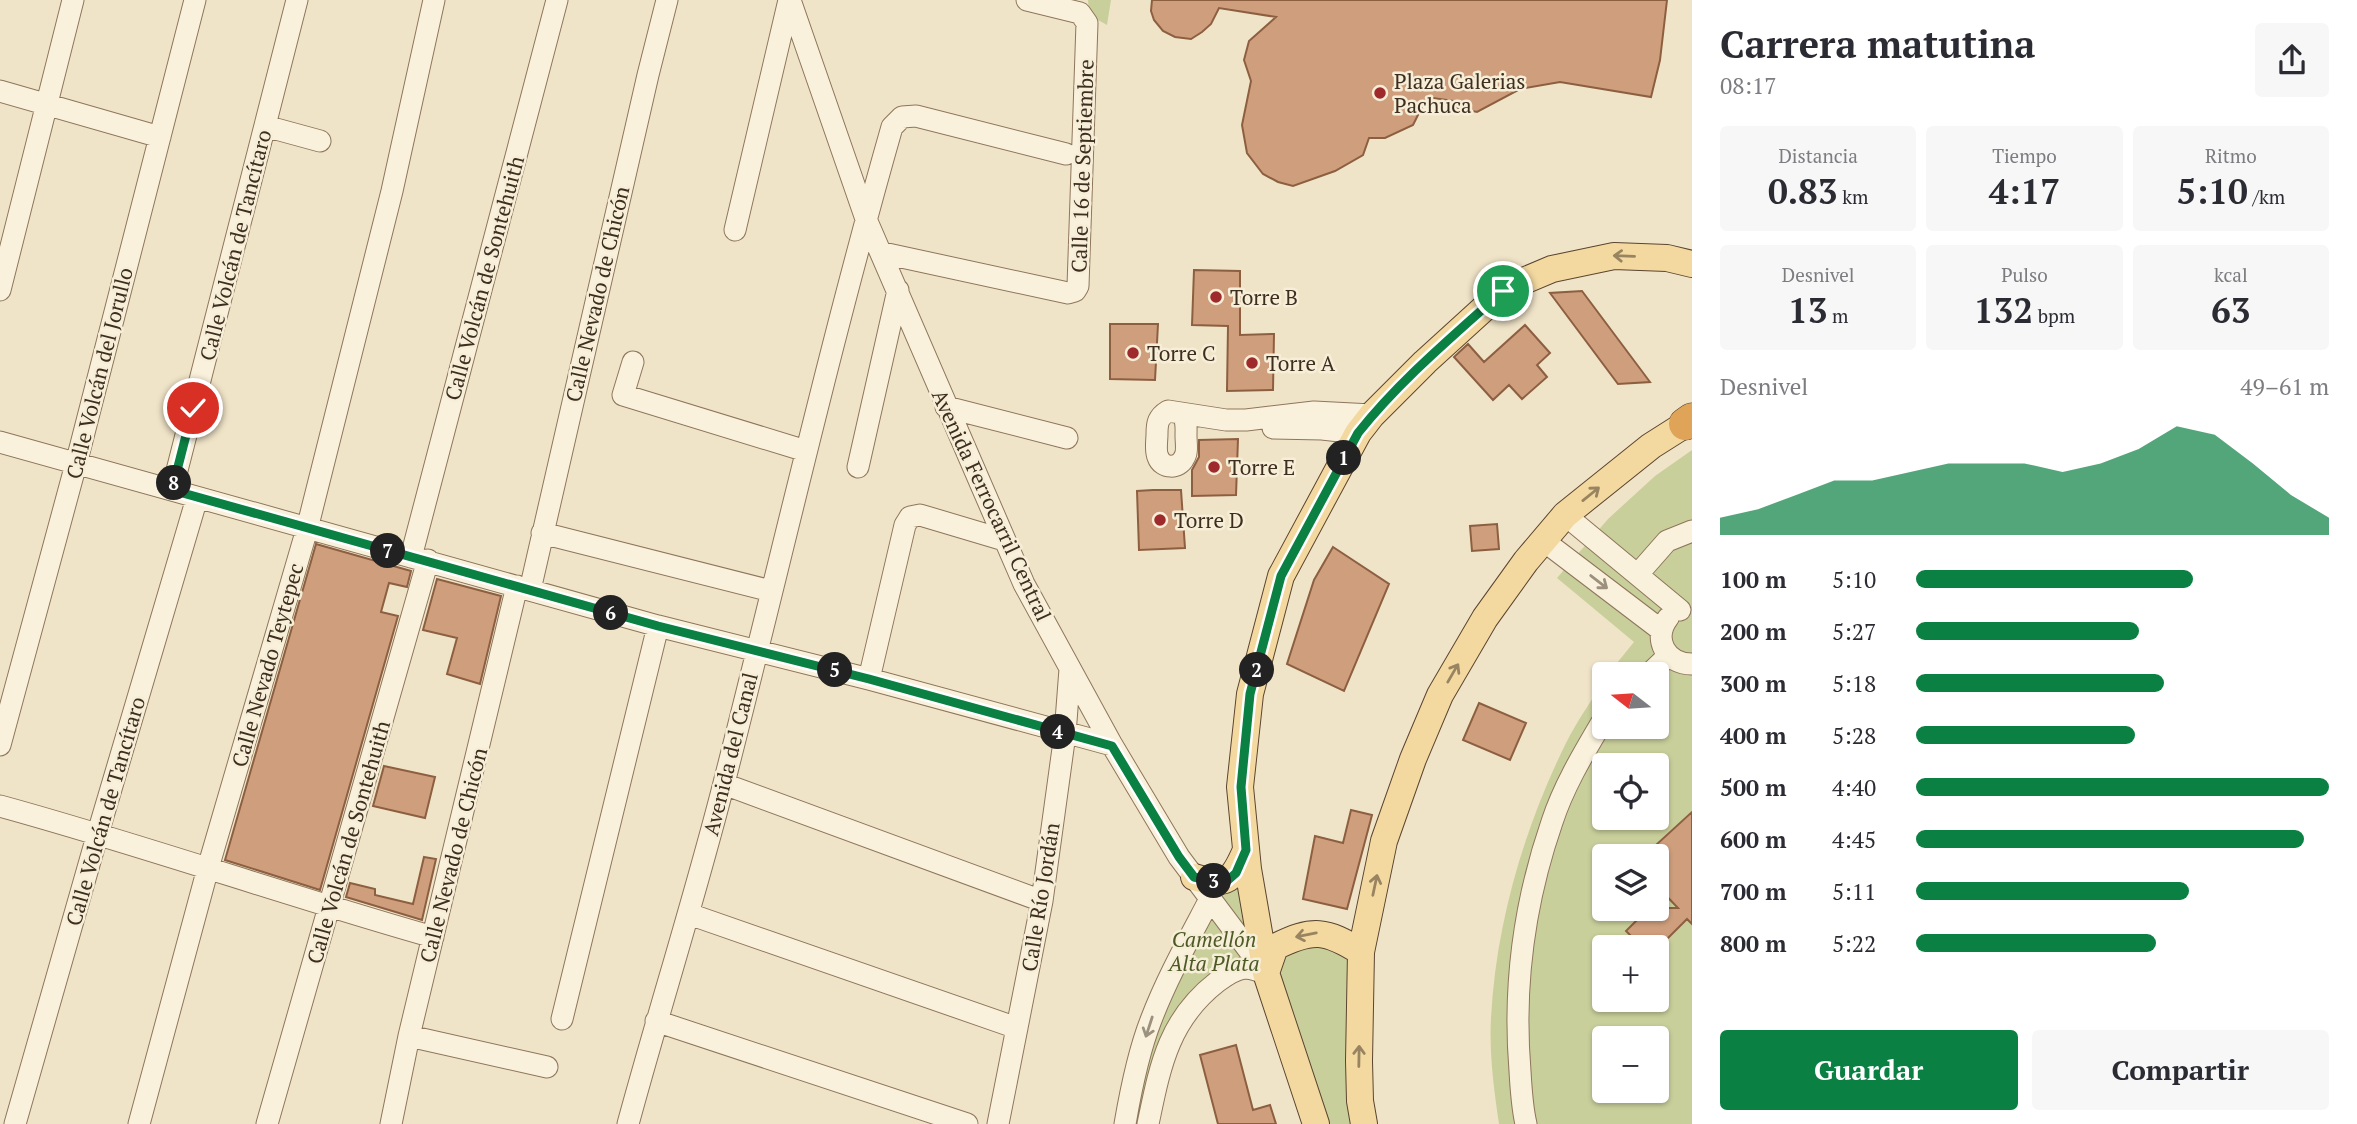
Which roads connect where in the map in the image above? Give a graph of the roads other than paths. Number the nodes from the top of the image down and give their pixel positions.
1 (74, 0) edge
2 (195, 0) edge
3 (297, 0) edge
4 (434, 0) edge
5 (557, 0) edge
6 (667, 0) edge
7 (790, 0) edge
8 (1027, 0) edge
9 (0, 91) edge
10 (47, 104) junction
11 (265, 126) junction
12 (160, 137) junction
13 (320, 141) dead end
14 (1066, 154) dead end
15 (866, 219) junction
16 (735, 230) dead end
17 (883, 253) junction
18 (1692, 264) edge
19 (0, 290) edge
20 (898, 290) junction
21 (634, 362) dead end
22 (946, 407) junction
23 (1185, 420) dead end
24 (1690, 421) edge
25 (1365, 424) junction
26 (1067, 438) dead end
27 (0, 442) edge
28 (806, 451) junction
29 (76, 464) junction
30 (858, 467) dead end
31 (172, 490) junction
32 (197, 498) junction
33 (1565, 515) junction
34 (307, 529) junction
35 (1692, 531) edge
36 (542, 533) junction
37 (1004, 540) junction
38 (1544, 541) junction
39 (419, 559) junction
40 (1638, 574) junction
41 (524, 588) junction
42 (771, 591) junction
43 (1686, 609) edge
44 (658, 626) junction
45 (1661, 630) junction
46 (757, 650) junction
47 (1668, 656) junction
48 (1662, 662) edge
49 (1692, 664) edge
50 (1070, 669) junction
51 (869, 679) junction
52 (1065, 734) junction
53 (1592, 739) edge
54 (0, 745) edge
55 (1112, 746) junction
56 (724, 784) junction
57 (0, 806) edge
58 (98, 833) junction
59 (1246, 850) junction
60 (208, 868) junction
61 (1194, 877) junction
62 (1210, 899) junction
63 (1042, 901) junction
64 (330, 907) junction
65 (689, 915) junction
66 (433, 937) junction
67 (1362, 952) junction
68 (1266, 973) junction
69 (1165, 985) junction
70 (1194, 1003) junction
71 (562, 1018) dead end
72 (656, 1021) junction
73 (1017, 1028) junction
74 (409, 1036) junction
75 (547, 1067) dead end
76 (15, 1124) edge
77 (139, 1124) edge
78 (267, 1124) edge
79 (391, 1124) edge
80 (628, 1124) edge
81 (967, 1124) edge
82 (998, 1124) edge
83 (1125, 1124) edge
84 (1148, 1124) edge
85 (1316, 1124) edge
86 (1364, 1124) edge
87 (1526, 1124) edge

1 - 10 street
2 - 12 street, Calle Volcán del Jorullo
3 - 11 street, Calle Volcán de Tancítaro
4 - 34 street, Calle Nevado Teytepec
5 - 39 street, Calle Volcán de Sontehuith
6 - 36 street, Calle Nevado de Chicón
7 - 15 street, Avenida Ferrocarril Central
7 - 16 street
8 - 17 street, Calle 16 de Septiembre
9 - 10 street
10 - 12 street
10 - 19 street
11 - 13 street
11 - 31 street, Calle Volcán de Tancítaro
12 - 29 street, Calle Volcán del Jorullo
14 - 15 street, Avenida del Canal
15 - 17 street, Avenida Ferrocarril Central
15 - 28 street, Avenida del Canal
17 - 20 street, Avenida Ferrocarril Central
18 -> 25 main road
20 - 22 street, Avenida Ferrocarril Central
20 - 30 street
21 - 28 street
22 - 26 street
22 - 37 street, Avenida Ferrocarril Central
23 - 25 street
33 -> 24 main road
25 - 59 main road
27 - 29 street
28 - 42 street, Avenida del Canal
29 - 31 street
29 - 54 street, Calle Volcán del Jorullo
31 - 32 street
32 - 34 street
32 - 58 street, Calle Volcán de Tancítaro
33 - 38 main road
33 - 40 street
34 - 39 street
34 - 60 street, Calle Nevado Teytepec
35 - 40 street
36 - 41 street, Calle Nevado de Chicón
36 - 42 street
37 - 50 street, Avenida Ferrocarril Central
37 - 51 street
38 -> 45 street
67 -> 38 main road
39 - 41 street
39 - 64 street, Calle Volcán de Sontehuith
40 - 43 street
41 - 44 street
41 - 66 street, Calle Nevado de Chicón
42 - 46 street, Avenida del Canal
43 - 45 street
44 - 46 street
44 - 71 street
45 - 47 street
46 - 51 street
46 - 56 street, Avenida del Canal
47 - 48 street
47 - 49 street
50 - 52 street, Calle Río Jordán
50 - 55 street, Avenida Ferrocarril Central
51 - 52 street
52 - 55 street
52 - 63 street, Calle Río Jordán
53 - 87 street
55 - 61 street, Avenida Ferrocarril Central
56 - 63 street
56 - 65 street, Avenida del Canal
57 - 58 street
58 - 60 street
58 - 76 street, Calle Volcán de Tancítaro
59 - 61 main road
59 - 68 main road
60 - 64 street
60 - 77 street, Calle Nevado Teytepec
61 - 62 street, Avenida Ferrocarril Central
62 - 68 street, Avenida Ferrocarril Central
62 - 69 street
63 - 73 street, Calle Río Jordán
64 - 66 street
64 - 78 street, Calle Volcán de Sontehuith
65 - 72 street, Avenida del Canal
65 - 73 street
66 - 74 street, Calle Nevado de Chicón
67 -> 68 main road
86 -> 67 main road
68 - 70 street
68 - 85 main road
69 - 70 street
69 -> 83 street
70 - 84 street
72 - 80 street, Avenida del Canal
72 - 81 street
73 - 82 street, Calle Río Jordán
74 - 75 street
74 - 79 street, Calle Nevado de Chicón

